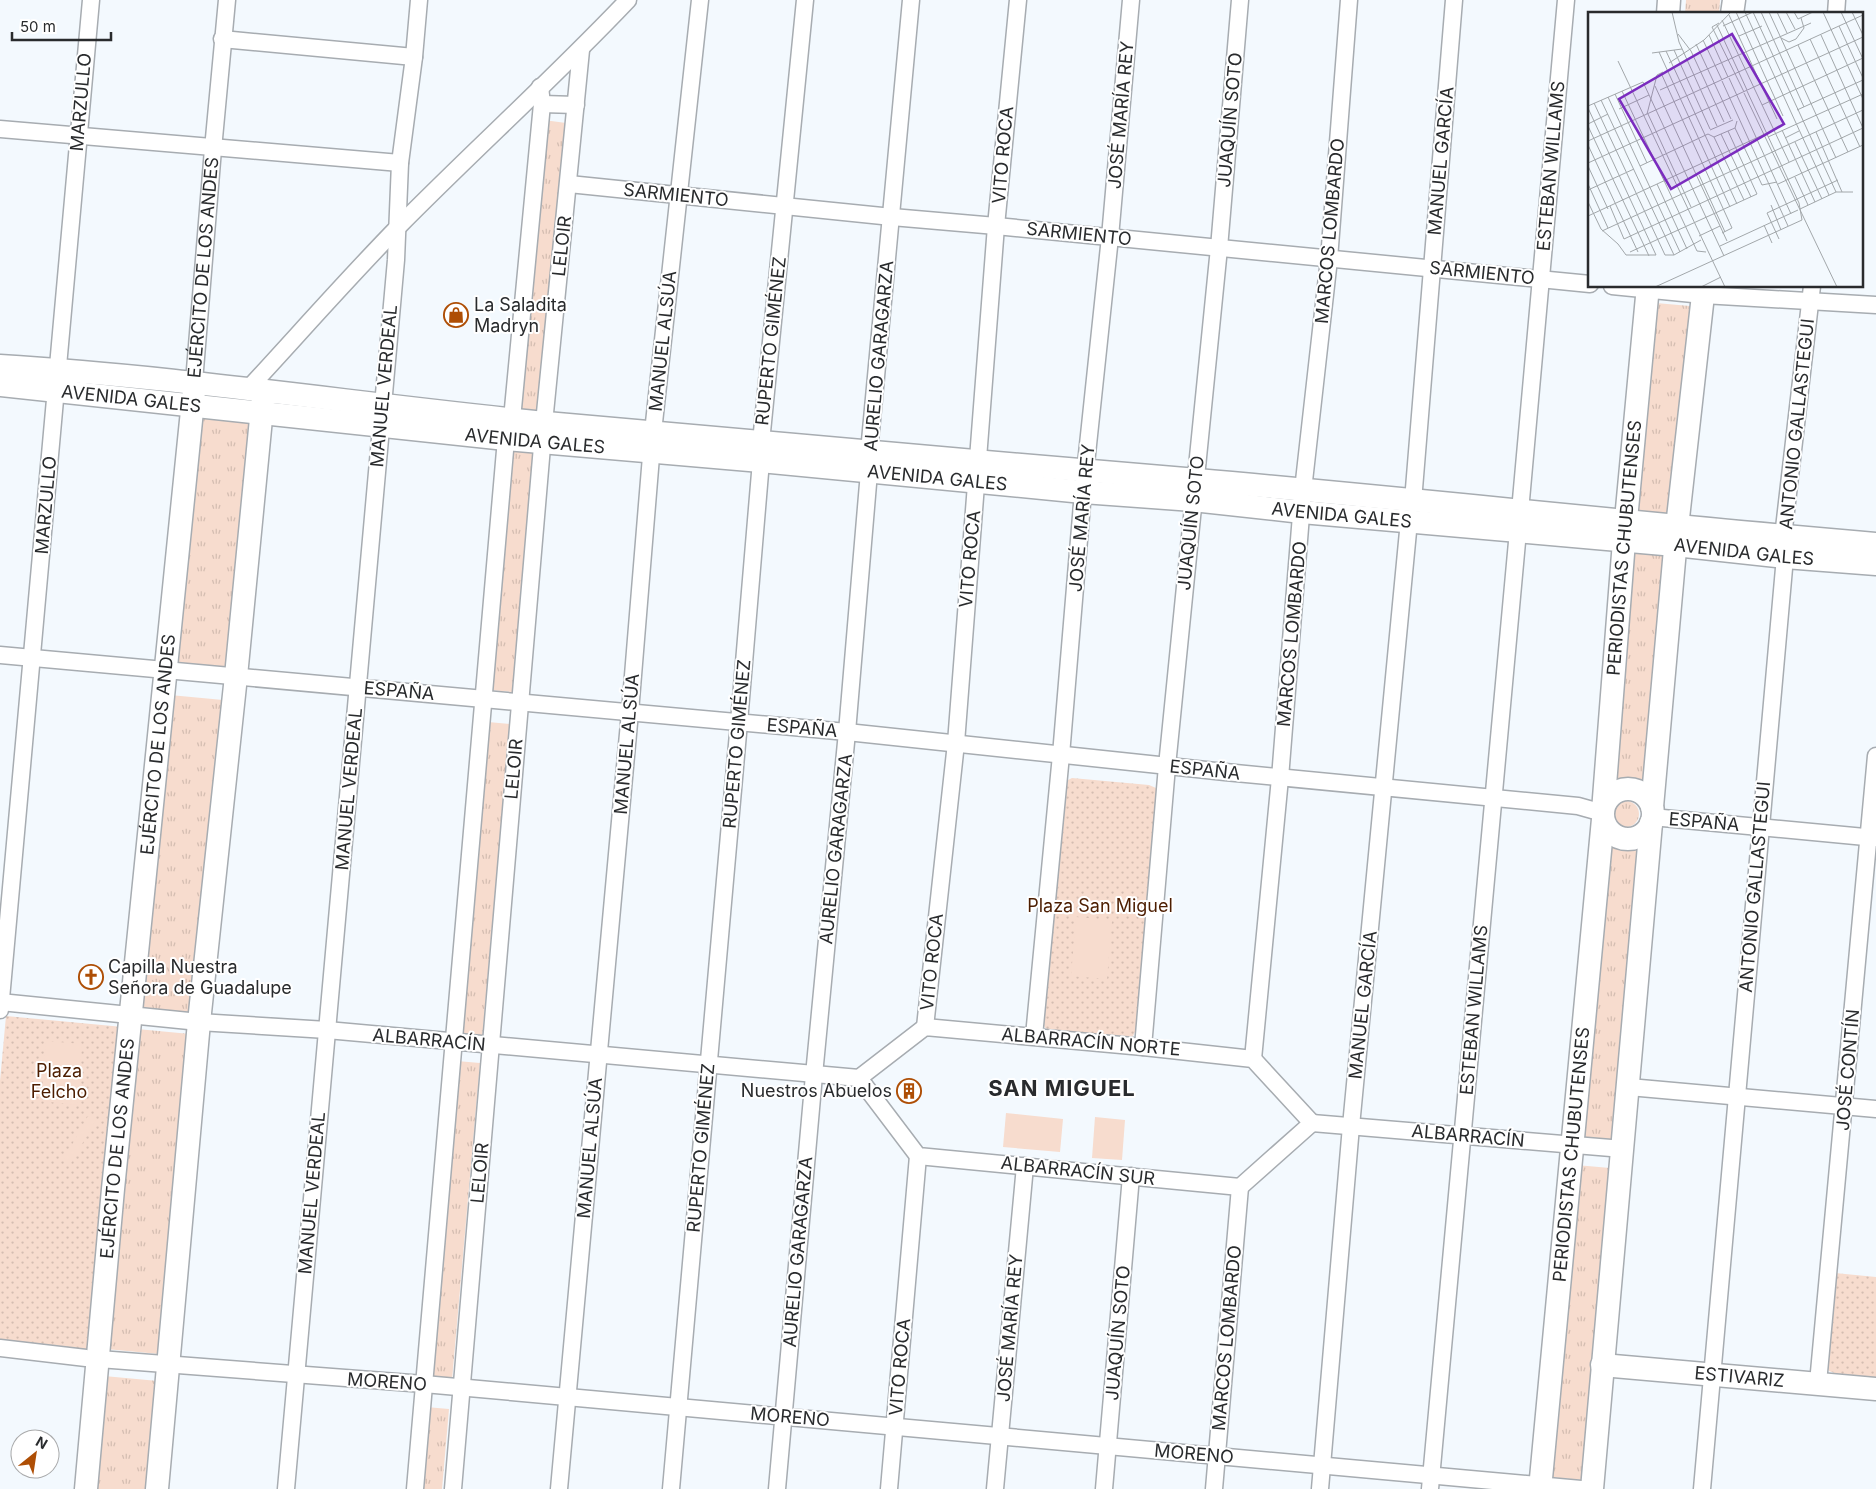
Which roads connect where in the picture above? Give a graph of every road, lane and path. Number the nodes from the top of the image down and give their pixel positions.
1 (91, 0) edge
2 (227, 0) edge
3 (419, 0) edge
4 (628, 0) edge
5 (700, 0) edge
6 (805, 0) edge
7 (911, 0) edge
8 (1018, 0) edge
9 (1131, 0) edge
10 (1240, 0) edge
11 (1349, 0) edge
12 (1454, 0) edge
13 (1566, 0) edge
14 (222, 39) junction
15 (581, 50) junction
16 (414, 57) junction
17 (540, 87) junction
18 (542, 104) junction
19 (576, 105) junction
20 (0, 130) edge
21 (77, 137) junction
22 (212, 149) junction
23 (400, 163) junction
24 (569, 184) junction
25 (679, 195) junction
26 (786, 206) junction
27 (892, 217) junction
28 (996, 226) junction
29 (397, 228) junction
30 (1110, 237) junction
31 (1220, 248) junction
32 (1329, 259) junction
33 (1432, 268) junction
34 (1540, 279) junction
35 (1588, 284) edge
36 (1648, 288) edge
37 (1704, 291) edge
38 (1811, 294) edge
39 (1876, 305) edge
40 (0, 366) edge
41 (57, 380) junction
42 (194, 382) junction
43 (0, 385) edge
44 (258, 398) junction
45 (193, 406) junction
46 (382, 415) junction
47 (509, 429) junction
48 (543, 432) junction
49 (653, 442) junction
50 (761, 451) junction
51 (869, 462) junction
52 (977, 472) junction
53 (1084, 481) junction
54 (1194, 490) junction
55 (1303, 490) junction
56 (1411, 511) junction
57 (1302, 512) junction
58 (1519, 521) junction
59 (1625, 531) junction
60 (1676, 536) junction
61 (1876, 544) edge
62 (1784, 547) junction
63 (1876, 564) edge
64 (0, 655) edge
65 (33, 658) junction
66 (167, 670) junction
67 (236, 676) junction
68 (358, 688) junction
69 (483, 699) junction
70 (520, 702) junction
71 (630, 712) junction
72 (740, 722) junction
73 (847, 732) junction
74 (956, 743) junction
75 (1061, 755) junction
76 (1876, 756) edge
77 (1167, 766) junction
78 (1280, 778) junction
79 (1385, 788) junction
80 (1493, 797) junction
81 (1603, 814) junction
82 (1652, 816) junction
83 (1760, 827) junction
84 (1873, 837) edge
85 (0, 1004) edge
86 (131, 1014) junction
87 (199, 1022) junction
88 (924, 1027) junction
89 (327, 1030) junction
90 (1034, 1036) junction
91 (454, 1042) junction
92 (491, 1046) junction
93 (1143, 1047) junction
94 (599, 1056) junction
95 (1253, 1059) junction
96 (709, 1066) junction
97 (814, 1075) junction
98 (859, 1078) junction
99 (1629, 1087) junction
100 (1737, 1097) junction
101 (1845, 1106) junction
102 (1876, 1109) edge
103 (1312, 1123) junction
104 (1351, 1126) junction
105 (1462, 1136) junction
106 (1572, 1144) junction
107 (1623, 1149) junction
108 (918, 1156) junction
109 (1026, 1166) junction
110 (1131, 1176) junction
111 (1240, 1187) junction
112 (0, 1348) edge
113 (99, 1359) junction
114 (169, 1364) junction
115 (1602, 1365) junction
116 (296, 1375) junction
117 (1711, 1375) junction
118 (1818, 1383) junction
119 (424, 1384) junction
120 (462, 1388) junction
121 (1876, 1389) edge
122 (568, 1397) junction
123 (678, 1407) junction
124 (784, 1417) junction
125 (894, 1427) junction
126 (1000, 1436) junction
127 (1108, 1446) junction
128 (1216, 1456) junction
129 (1322, 1466) junction
130 (1431, 1482) edge
131 (1540, 1487) edge
132 (86, 1489) edge
133 (158, 1489) edge
134 (286, 1489) edge
135 (416, 1489) edge
136 (453, 1489) edge
137 (559, 1489) edge
138 (671, 1489) edge
139 (777, 1489) edge
140 (889, 1489) edge
141 (995, 1489) edge
142 (1104, 1489) edge
143 (1214, 1489) edge
144 (1320, 1489) edge
145 (1581, 1489) edge
146 (1592, 1489) edge
147 (1702, 1489) edge

1 - 21 street, MARZULLO
2 - 14 street, EJÉRCITO DE LOS ANDES
3 - 16 street, MANUEL VERDEAL
4 - 15 street
5 - 25 street, MANUEL ALSÚA
6 - 26 street, RUPERTO GIMÉNEZ
7 - 27 street, AURELIO GARAGARZA
8 - 28 street, VITO ROCA
9 - 30 street, JOSÉ MARÍA REY
10 - 31 street, JUAQUÍN SOTO
11 - 32 street, MARCOS LOMBARDO
12 - 33 street, MANUEL GARCÍA
13 - 34 street, ESTEBAN WILLAMS
14 - 16 street
14 - 22 street, EJÉRCITO DE LOS ANDES
15 - 17 street
15 - 19 street, LELOIR
16 - 23 street, MANUEL VERDEAL
17 - 18 street, LELOIR
17 - 29 street
18 - 19 street
18 - 47 street, LELOIR
19 - 24 street, LELOIR
20 - 21 street
21 - 22 street
21 - 41 street, MARZULLO
22 - 23 street
22 - 42 street, EJÉRCITO DE LOS ANDES
23 - 29 street, MANUEL VERDEAL
24 - 25 street, SARMIENTO
24 - 48 street, LELOIR
25 - 26 street, SARMIENTO
25 - 49 street, MANUEL ALSÚA
26 - 27 street, SARMIENTO
26 - 50 street, RUPERTO GIMÉNEZ
27 - 28 street, SARMIENTO
27 - 51 street, AURELIO GARAGARZA
28 - 30 street, SARMIENTO
28 - 52 street, VITO ROCA
29 - 44 street
29 - 46 street, MANUEL VERDEAL
30 - 31 street, SARMIENTO
30 - 53 street, JOSÉ MARÍA REY
31 - 32 street, SARMIENTO
31 - 54 street, JUAQUÍN SOTO
32 - 33 street, SARMIENTO
32 - 55 street, MARCOS LOMBARDO
33 - 34 street, SARMIENTO
33 - 56 street, MANUEL GARCÍA
34 - 35 street, SARMIENTO
34 - 58 street, ESTEBAN WILLAMS
36 - 37 street
36 - 59 street, PERIODISTAS CHUBUTENSES
37 - 38 street
37 - 60 street
38 - 39 street
38 - 62 street, ANTONIO GALLASTEGUI
40 - 41 street, AVENIDA GALES
41 - 42 street, AVENIDA GALES
41 - 43 street, AVENIDA GALES
41 - 45 street, AVENIDA GALES
41 - 65 street, MARZULLO
42 - 44 street, AVENIDA GALES
42 - 45 street, EJÉRCITO DE LOS ANDES
44 - 45 street, AVENIDA GALES
44 - 46 street, AVENIDA GALES
44 - 67 street
45 - 66 street, EJÉRCITO DE LOS ANDES
46 - 47 street, AVENIDA GALES
46 - 68 street, MANUEL VERDEAL
47 - 48 street, AVENIDA GALES
47 - 69 street, LELOIR
48 - 49 street, AVENIDA GALES
48 - 70 street, LELOIR
49 - 50 street, AVENIDA GALES
49 - 71 street, MANUEL ALSÚA
50 - 51 street, AVENIDA GALES
50 - 72 street, RUPERTO GIMÉNEZ
51 - 52 street, AVENIDA GALES
51 - 73 street, AURELIO GARAGARZA
52 - 53 street, AVENIDA GALES
52 - 74 street, VITO ROCA
53 - 54 street, AVENIDA GALES
53 - 75 street, JOSÉ MARÍA REY
54 - 55 street, AVENIDA GALES
54 - 57 street, AVENIDA GALES
54 - 77 street, JUAQUÍN SOTO
55 - 56 street, AVENIDA GALES
55 - 57 street, MARCOS LOMBARDO
56 - 57 street, AVENIDA GALES
56 - 58 street, AVENIDA GALES
56 - 79 street, MANUEL GARCÍA
57 - 78 street, MARCOS LOMBARDO
58 - 59 street, AVENIDA GALES
58 - 80 street, ESTEBAN WILLAMS
59 - 60 street, AVENIDA GALES
59 - 81 street, PERIODISTAS CHUBUTENSES
60 - 62 street, AVENIDA GALES
60 - 82 street
61 - 62 street, AVENIDA GALES
62 - 63 street, AVENIDA GALES
62 - 83 street, ANTONIO GALLASTEGUI
64 - 65 street, ESPAÑA
65 - 66 street, ESPAÑA
65 - 85 street, MARZULLO
66 - 67 street, ESPAÑA
66 - 86 street, EJÉRCITO DE LOS ANDES
67 - 68 street, ESPAÑA
67 - 87 street
68 - 69 street, ESPAÑA
68 - 89 street, MANUEL VERDEAL
69 - 70 street, ESPAÑA
69 - 91 street, LELOIR
70 - 71 street, ESPAÑA
70 - 92 street, LELOIR
71 - 72 street, ESPAÑA
71 - 94 street, MANUEL ALSÚA
72 - 73 street, ESPAÑA
72 - 96 street, RUPERTO GIMÉNEZ
73 - 74 street, ESPAÑA
73 - 97 street, AURELIO GARAGARZA
74 - 75 street, ESPAÑA
74 - 88 street, VITO ROCA
75 - 77 street, ESPAÑA
75 - 90 street, JOSÉ MARÍA REY
76 - 84 street, JOSÉ CONTÍN
77 - 78 street, ESPAÑA
77 - 93 street, JUAQUÍN SOTO
78 - 79 street, ESPAÑA
78 - 95 street, MARCOS LOMBARDO
79 - 80 street, ESPAÑA
79 - 104 street, MANUEL GARCÍA
80 - 81 street, ESPAÑA
80 - 105 street, ESTEBAN WILLAMS
81 - 82 street
81 - 82 street
81 - 106 street, PERIODISTAS CHUBUTENSES
82 - 83 street, ESPAÑA
82 - 99 street
83 - 84 street, ESPAÑA
83 - 100 street, ANTONIO GALLASTEGUI
84 - 101 street, JOSÉ CONTÍN
85 - 86 street, ALBARRACÍN
86 - 87 street, ALBARRACÍN
86 - 113 street, EJÉRCITO DE LOS ANDES
87 - 89 street, ALBARRACÍN
87 - 114 street
88 - 90 street, ALBARRACÍN NORTE
88 - 98 street
89 - 91 street, ALBARRACÍN
89 - 116 street, MANUEL VERDEAL
90 - 93 street, ALBARRACÍN NORTE
91 - 92 street, ALBARRACÍN
91 - 119 street, LELOIR
92 - 94 street, ALBARRACÍN
92 - 120 street, LELOIR
93 - 95 street, ALBARRACÍN NORTE
94 - 96 street, ALBARRACÍN
94 - 122 street, MANUEL ALSÚA
95 - 103 street
96 - 97 street, ALBARRACÍN
96 - 123 street, RUPERTO GIMÉNEZ
97 - 98 street, ALBARRACÍN
97 - 124 street, AURELIO GARAGARZA
98 - 108 street
99 - 100 street
99 - 107 street
100 - 101 street
100 - 117 street, ANTONIO GALLASTEGUI
101 - 102 street
101 - 118 street, JOSÉ CONTÍN
103 - 104 street, ALBARRACÍN
103 - 111 street
104 - 105 street, ALBARRACÍN
104 - 129 street, MANUEL GARCÍA
105 - 106 street, ALBARRACÍN
105 - 130 street, ESTEBAN WILLAMS
106 - 107 street, ALBARRACÍN
106 - 131 street, PERIODISTAS CHUBUTENSES
107 - 115 street
108 - 109 street, ALBARRACÍN SUR
108 - 125 street, VITO ROCA
109 - 110 street, ALBARRACÍN SUR
109 - 126 street, JOSÉ MARÍA REY
110 - 111 street, ALBARRACÍN SUR
110 - 127 street, JUAQUÍN SOTO
111 - 128 street, MARCOS LOMBARDO
112 - 113 street, MORENO
113 - 114 street, MORENO
113 - 132 street, EJÉRCITO DE LOS ANDES
114 - 116 street, MORENO
114 - 133 street
115 - 117 street, ESTIVARIZ
115 - 146 street
116 - 119 street, MORENO
116 - 134 street, MANUEL VERDEAL
117 - 118 street, ESTIVARIZ
117 - 147 street, ANTONIO GALLASTEGUI
118 - 121 street, ESTIVARIZ
119 - 120 street, MORENO
119 - 135 street, LELOIR
120 - 122 street, MORENO
120 - 136 street, LELOIR
122 - 123 street, MORENO
122 - 137 street, MANUEL ALSÚA
123 - 124 street, MORENO
123 - 138 street, RUPERTO GIMÉNEZ
124 - 125 street, MORENO
124 - 139 street, AURELIO GARAGARZA
125 - 126 street, MORENO
125 - 140 street, VITO ROCA
126 - 127 street, MORENO
126 - 141 street, JOSÉ MARÍA REY
127 - 128 street, MORENO
127 - 142 street, JUAQUÍN SOTO
128 - 129 street, MORENO
128 - 143 street, MARCOS LOMBARDO
129 - 130 street, MORENO
129 - 144 street, MANUEL GARCÍA
130 - 131 street, MORENO
131 - 145 street, MORENO

